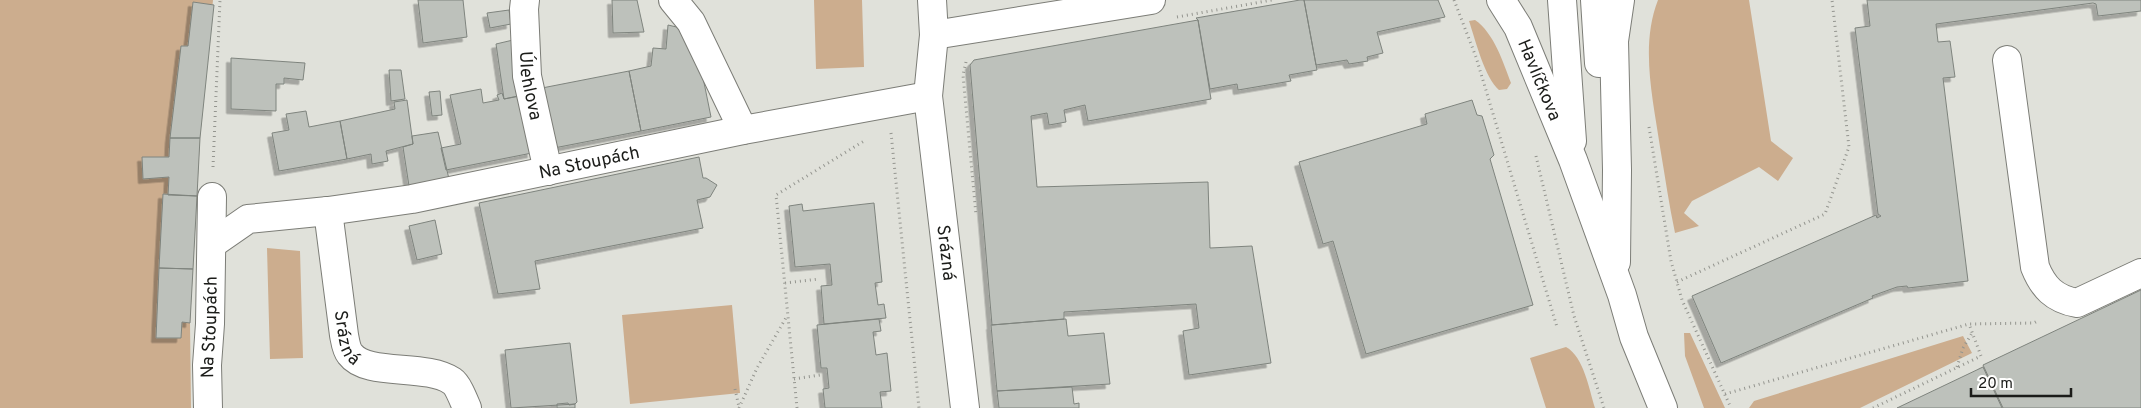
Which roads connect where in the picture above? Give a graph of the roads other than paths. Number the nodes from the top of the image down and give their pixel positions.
1 (525, 0) edge
2 (673, 0) edge
3 (932, 0) edge
4 (1151, 0) edge
5 (1501, 0) edge
6 (1562, 0) edge
7 (1595, 0) edge
8 (1620, 0) edge
9 (934, 35) junction
10 (2007, 60) dead end
11 (928, 96) junction
12 (743, 130) junction
13 (1573, 160) junction
14 (1617, 170) junction
15 (548, 171) junction
16 (328, 212) junction
17 (248, 220) junction
18 (212, 244) junction
19 (2141, 272) edge
20 (1615, 276) junction
21 (208, 408) edge
22 (467, 408) edge
23 (965, 408) edge
24 (1663, 408) edge

1 - 15 street, Úlehlova
2 - 12 street
3 - 9 street, Srázná
4 - 9 street
5 - 13 street, Havlíčkova
6 - 13 street, Havlíčkova
7 - 14 street, Havlíčkova
8 - 14 street, Havlíčkova
9 - 11 street, Srázná
10 - 19 street
11 - 12 street, Na Stoupách
11 - 23 street, Srázná
12 - 15 street, Na Stoupách
13 - 20 street, Havlíčkova
14 - 20 street, Havlíčkova
15 - 16 street, Na Stoupách
16 - 17 street, Na Stoupách
16 - 22 street, Srázná
17 - 18 street, Na Stoupách
17 - 18 street, Na Stoupách
18 - 21 street, Na Stoupách
20 - 24 street, Havlíčkova

